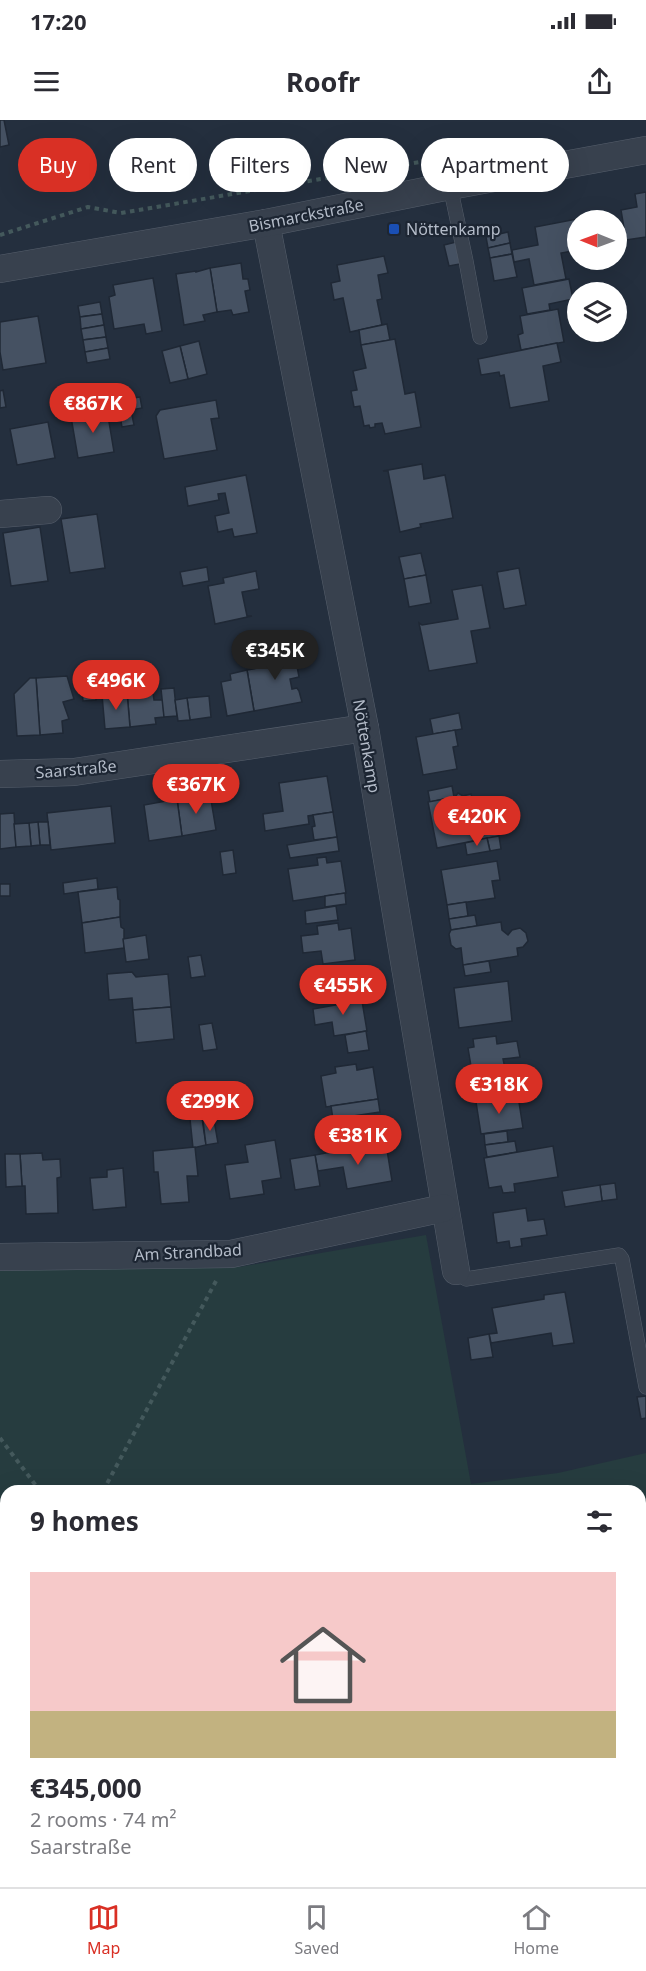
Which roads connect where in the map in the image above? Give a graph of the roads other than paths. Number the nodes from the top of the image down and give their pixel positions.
1 (646, 150) edge
2 (569, 164) edge
3 (421, 192) edge
4 (451, 192) edge
5 (266, 224) junction
6 (0, 269) edge
7 (480, 338) dead end
8 (48, 510) dead end
9 (0, 514) edge
10 (365, 728) junction
11 (0, 774) edge
12 (444, 1208) junction
13 (0, 1257) edge
14 (456, 1271) joint
15 (646, 1387) edge

1 - 2 street, Bismarckstraße
3 - 5 street, Bismarckstraße
4 - 7 lane
5 - 6 street, Bismarckstraße
5 - 10 street, Nöttenkamp
8 - 9 street
10 - 11 street, Saarstraße
10 - 12 street, Nöttenkamp
12 - 13 street, Am Strandbad
12 - 14 street, Nöttenkamp
14 - 15 lane

